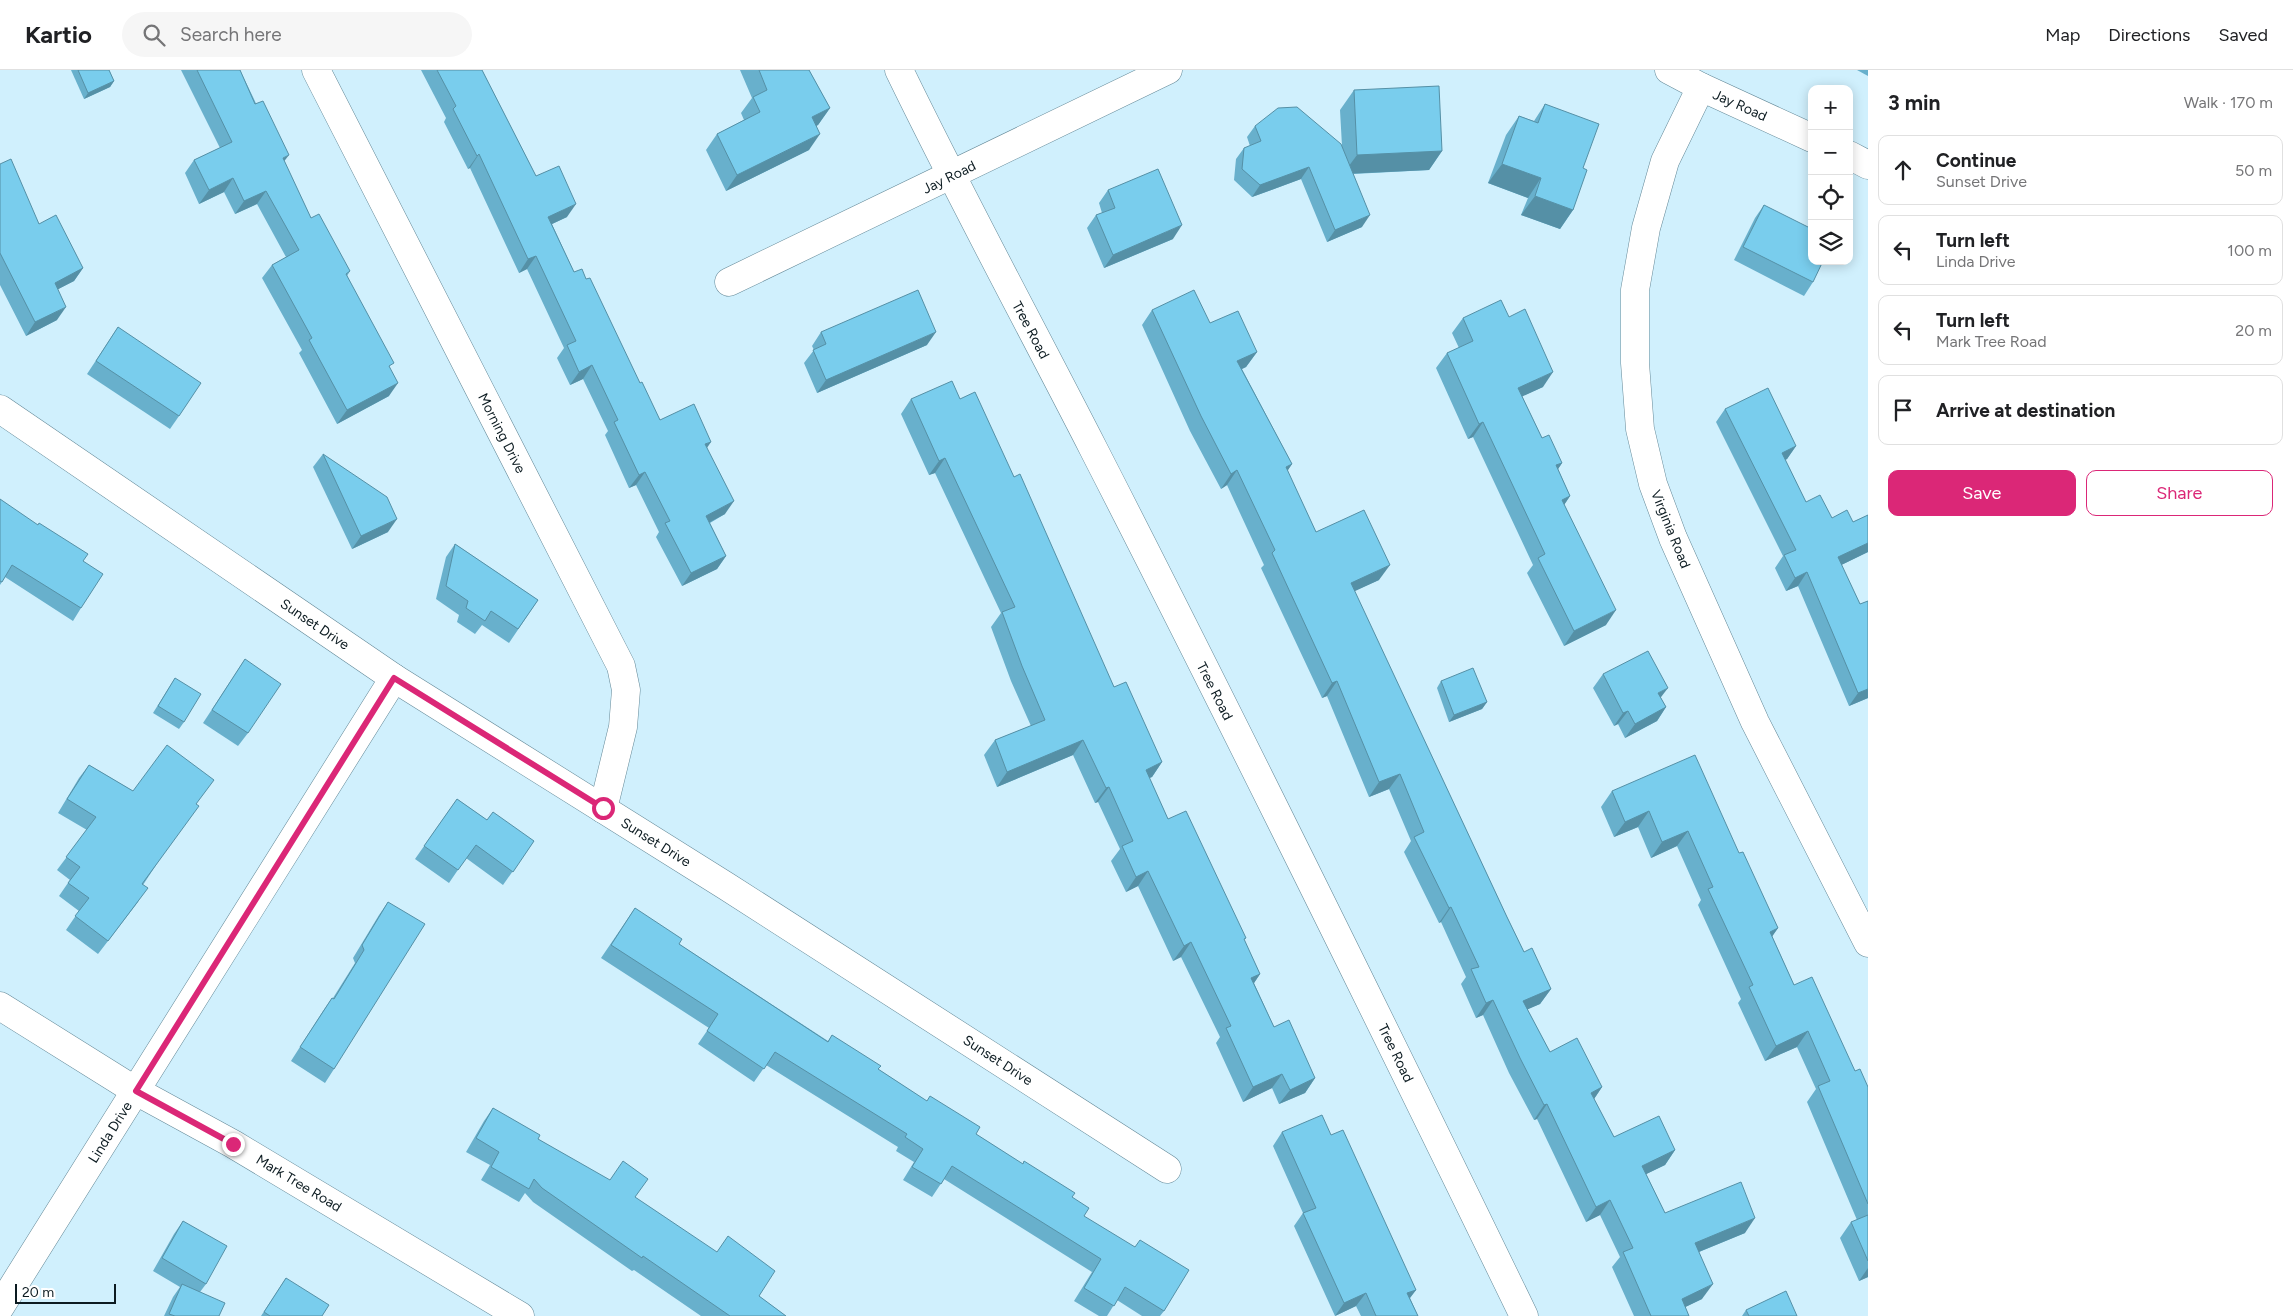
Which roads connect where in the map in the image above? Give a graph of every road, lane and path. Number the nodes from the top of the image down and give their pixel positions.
1 (316, 70) edge
2 (899, 70) edge
3 (1168, 70) edge
4 (1669, 70) edge
5 (1701, 87) junction
6 (1808, 136) edge
7 (1853, 157) edge
8 (1868, 164) edge
9 (951, 177) junction
10 (729, 282) dead end
11 (0, 409) edge
12 (394, 678) junction
13 (603, 808) junction
14 (1867, 936) edge
15 (0, 1006) edge
16 (136, 1091) junction
17 (1167, 1169) dead end
18 (0, 1307) edge
19 (520, 1316) edge
20 (1524, 1316) edge

1 - 13 street, Morning Drive
2 - 9 street, Tree Road
3 - 9 street, Jay Road
4 - 5 street, Jay Road
5 - 6 street, Jay Road
5 - 14 street, Virginia Road
7 - 8 street
9 - 10 street, Jay Road
9 - 20 street, Tree Road
11 - 12 street, Sunset Drive
12 - 13 street, Sunset Drive
12 - 16 street, Linda Drive
13 - 17 street, Sunset Drive
15 - 16 street, Mark Tree Road
16 - 18 street, Linda Drive
16 - 19 street, Mark Tree Road

